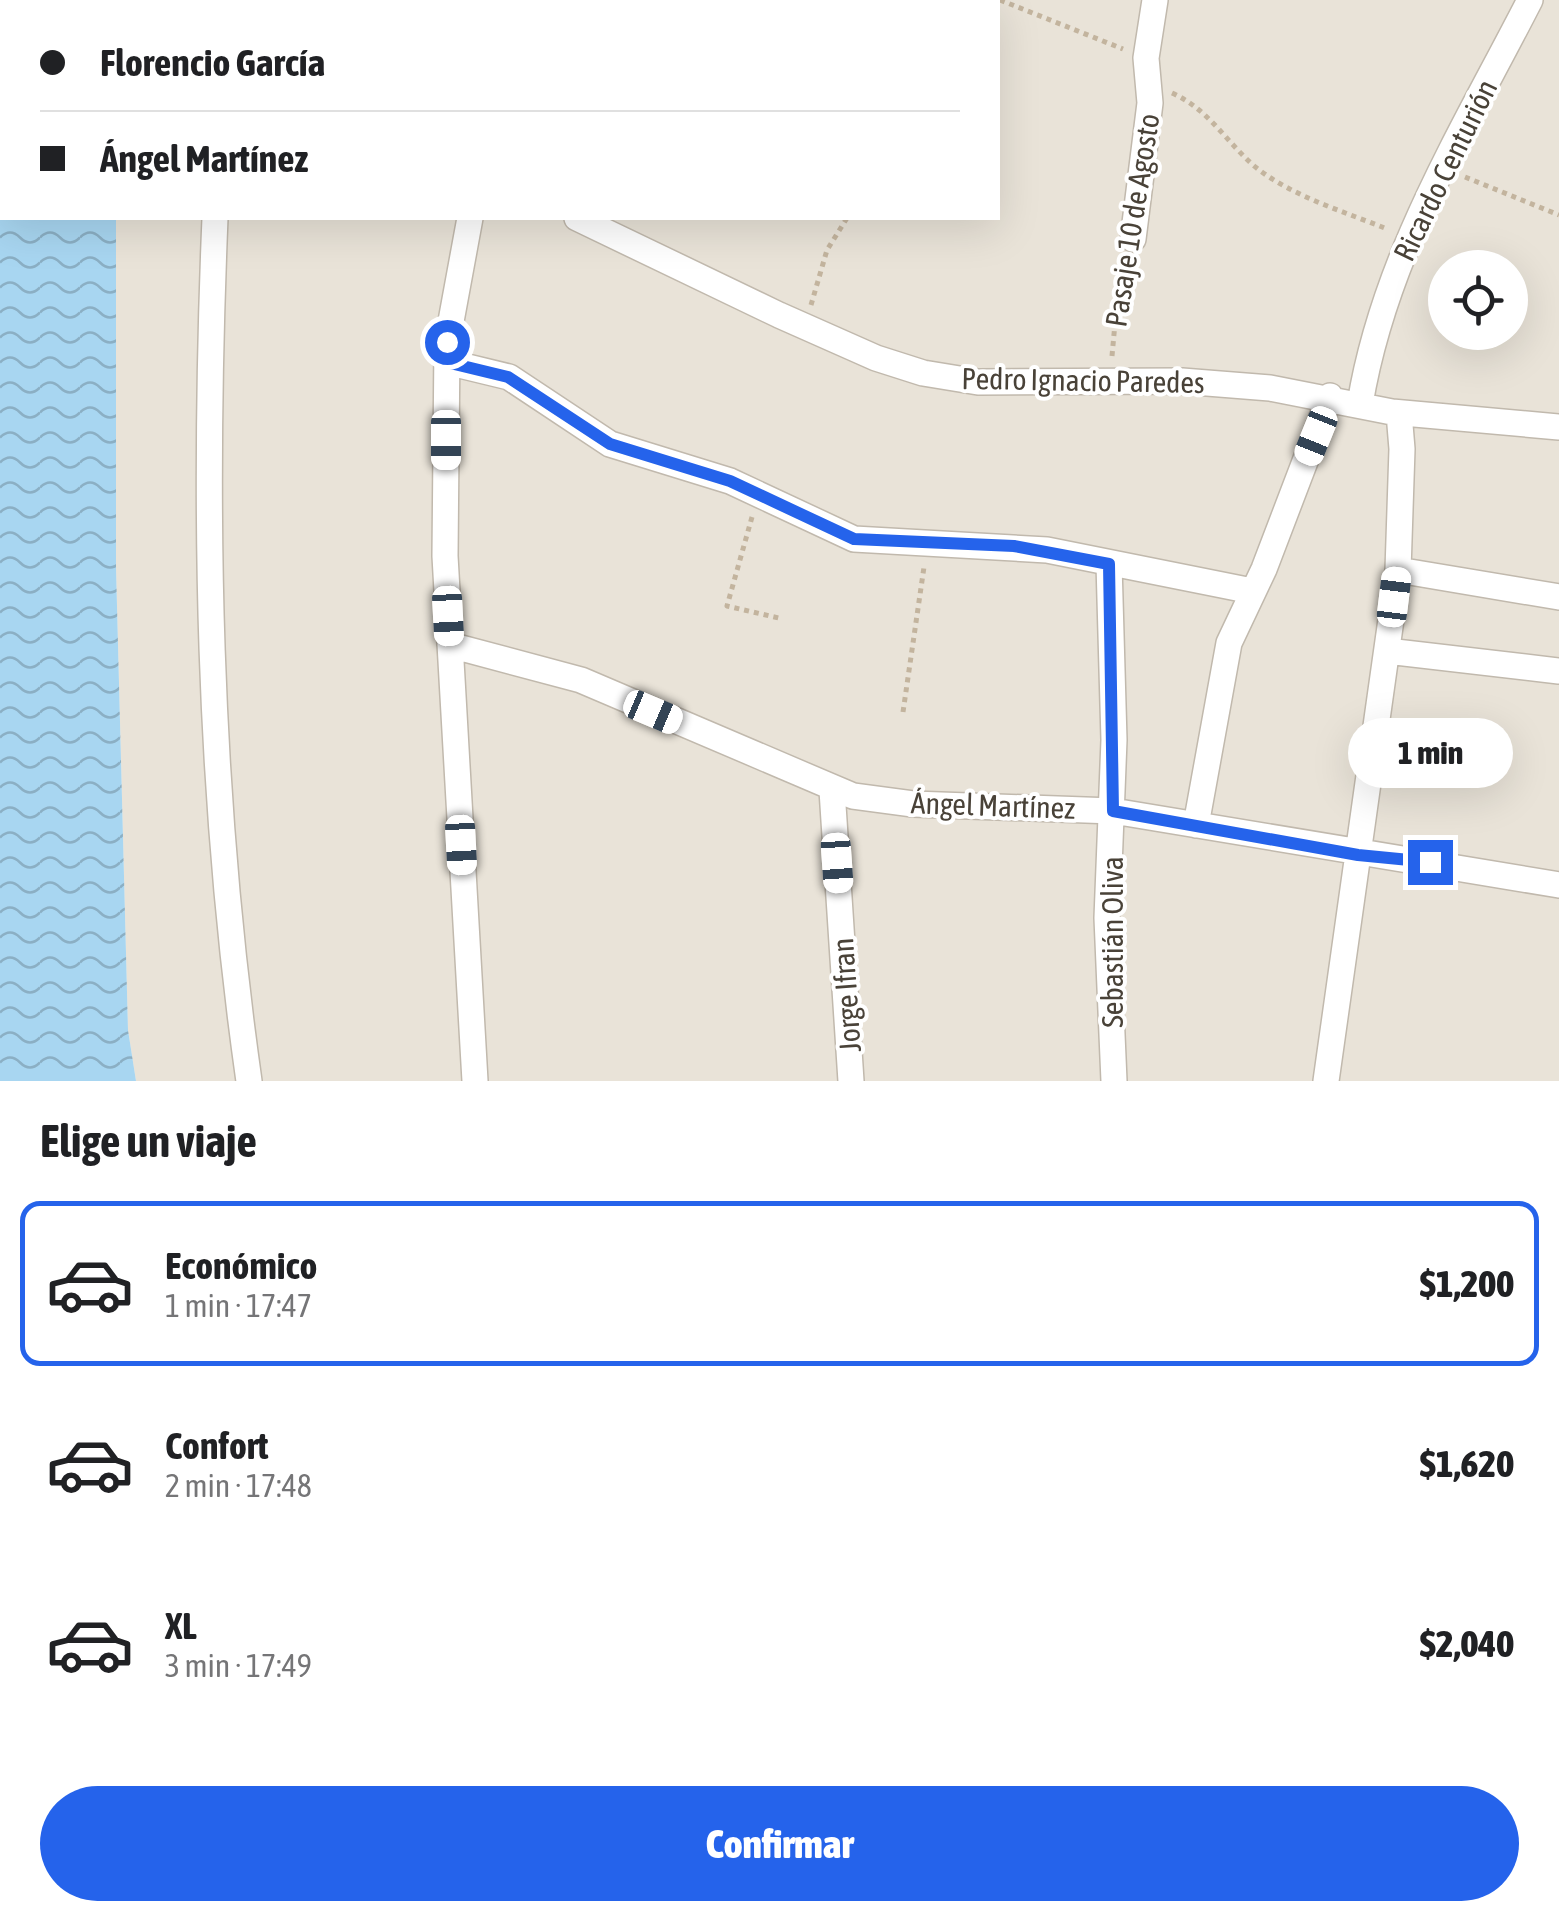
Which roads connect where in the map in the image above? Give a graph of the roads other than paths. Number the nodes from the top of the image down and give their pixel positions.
1 (1156, 0) edge
2 (1530, 0) edge
3 (216, 220) edge
4 (470, 220) edge
5 (581, 220) edge
6 (1133, 239) road end
7 (446, 362) junction
8 (1330, 396) junction
9 (1360, 404) junction
10 (1399, 412) junction
11 (1559, 427) edge
12 (1109, 564) junction
13 (1398, 570) junction
14 (1252, 591) junction
15 (1559, 597) edge
16 (450, 645) junction
17 (1387, 651) junction
18 (1559, 671) edge
19 (832, 790) junction
20 (1113, 811) junction
21 (1196, 825) junction
22 (1358, 855) junction
23 (1559, 885) edge
24 (249, 1081) edge
25 (475, 1081) edge
26 (851, 1081) edge
27 (1114, 1081) edge
28 (1326, 1081) edge

1 - 6 street, Pasaje 10 de Agosto
2 - 9 street, Ricardo Centurión
3 - 24 street
4 - 7 street
5 - 8 street, Pedro Ignacio Paredes
7 - 12 street
7 - 16 street
8 - 9 street, Pedro Ignacio Paredes
8 - 14 street
9 - 10 street, Pedro Ignacio Paredes
10 - 11 street, Pedro Ignacio Paredes
10 - 13 street
12 - 14 street
12 - 20 street, Sebastián Oliva
13 - 15 street
13 - 17 street
14 - 21 street
16 - 19 street, Ángel Martínez
16 - 25 street
17 - 18 street
17 - 22 street
19 - 20 street, Ángel Martínez
19 - 26 street, Jorge Ifran
20 - 21 street, Ángel Martínez
20 - 27 street, Sebastián Oliva
21 - 22 street, Ángel Martínez
22 - 23 street, Ángel Martínez
22 - 28 street

